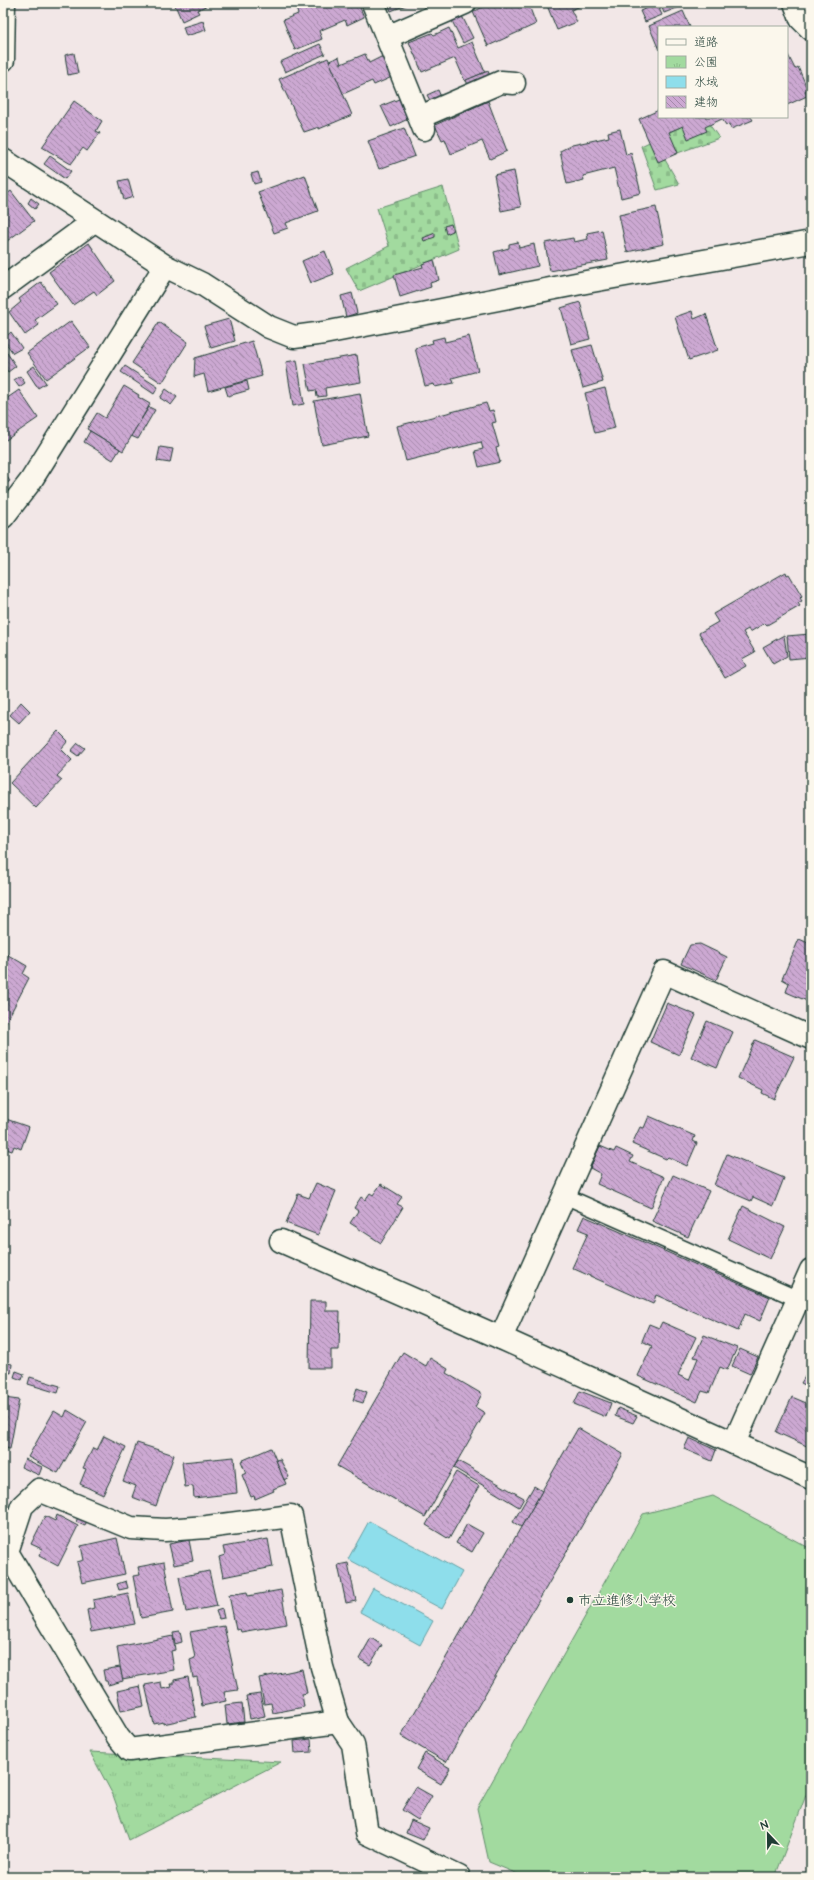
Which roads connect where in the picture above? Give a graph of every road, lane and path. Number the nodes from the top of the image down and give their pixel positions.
1 (4, 3) edge
2 (373, 3) edge
3 (465, 3) edge
4 (795, 3) edge
5 (811, 29) edge
6 (387, 37) junction
7 (3, 60) edge
8 (514, 83) dead end
9 (3, 160) edge
10 (94, 221) junction
11 (811, 242) edge
12 (165, 266) junction
13 (3, 288) edge
14 (3, 517) edge
15 (811, 1038) edge
16 (565, 1196) junction
17 (281, 1241) dead end
18 (811, 1270) edge
19 (798, 1299) junction
20 (501, 1338) junction
21 (734, 1443) junction
22 (811, 1478) edge
23 (338, 1722) junction
24 (459, 1877) edge

1 - 7 street
2 - 6 street
3 - 6 street
4 - 5 street
6 - 8 street
9 - 10 street
10 - 12 street
10 - 13 street
11 - 12 street
12 - 14 street
15 - 16 street
16 - 19 lane
16 - 20 street
17 - 20 street
18 - 19 street
19 - 21 street
20 - 21 street
21 - 22 street
23 - 23 street
23 - 24 street

